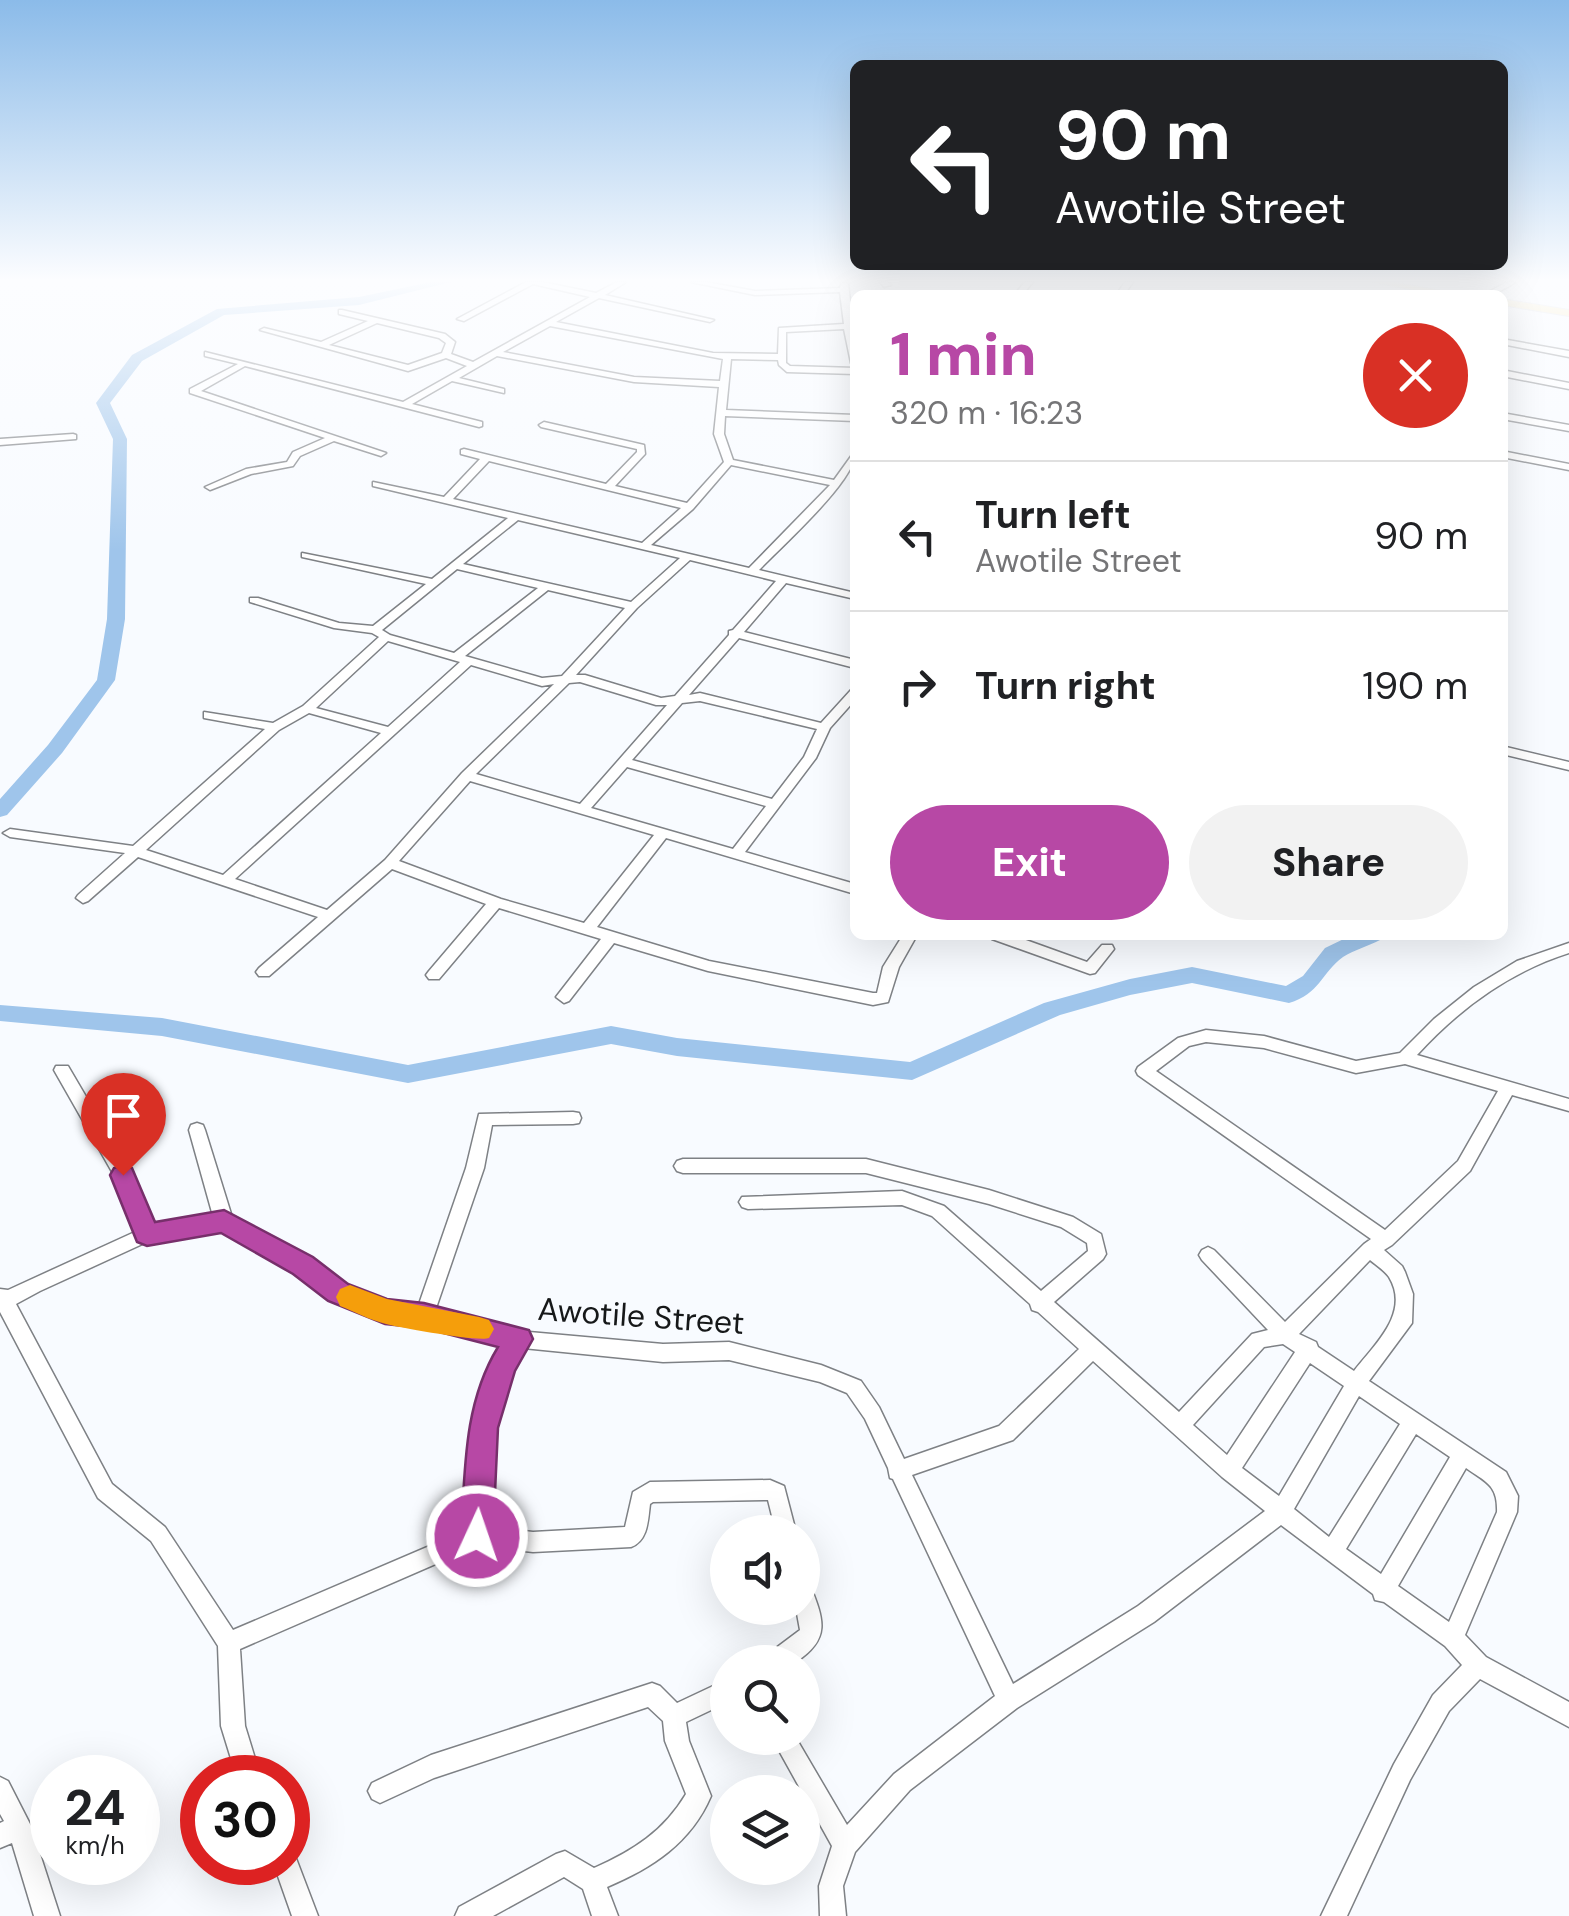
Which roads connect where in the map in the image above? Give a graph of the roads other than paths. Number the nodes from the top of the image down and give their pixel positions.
1 (231, 371) edge
2 (263, 371) edge
3 (461, 371) edge
4 (582, 371) edge
5 (724, 371) edge
6 (1554, 373) joint
7 (1508, 374) edge
8 (449, 378) junction
9 (721, 384) junction
10 (1569, 386) edge
11 (501, 391) dead end
12 (402, 406) junction
13 (721, 412) junction
14 (1508, 417) edge
15 (850, 418) edge
16 (478, 424) dead end
17 (544, 425) dead end
18 (1569, 428) edge
19 (72, 437) dead end
20 (334, 437) junction
21 (0, 442) edge
22 (381, 452) dead end
23 (464, 452) dead end
24 (1508, 455) edge
25 (487, 458) junction
26 (730, 462) junction
27 (850, 464) edge
28 (1569, 467) edge
29 (837, 483) junction
30 (377, 484) dead end
31 (609, 487) junction
32 (210, 488) dead end
33 (446, 500) junction
34 (689, 507) junction
35 (516, 516) junction
36 (643, 547) junction
37 (306, 555) dead end
38 (686, 558) junction
39 (456, 566) junction
40 (752, 571) junction
41 (783, 580) junction
42 (432, 582) junction
43 (548, 584) junction
44 (850, 595) edge
45 (254, 600) dead end
46 (633, 606) junction
47 (734, 632) junction
48 (380, 633) junction
49 (461, 660) junction
50 (850, 663) edge
51 (563, 682) junction
52 (850, 698) edge
53 (678, 699) junction
54 (307, 709) junction
55 (208, 715) dead end
56 (275, 726) junction
57 (824, 727) junction
58 (390, 731) junction
59 (1508, 751) edge
60 (624, 762) junction
61 (1569, 766) edge
62 (467, 776) junction
63 (773, 804) junction
64 (583, 809) junction
65 (663, 832) junction
66 (10, 834) dead end
67 (134, 850) junction
68 (738, 854) junction
69 (390, 863) junction
70 (225, 882) junction
71 (850, 885) edge
72 (83, 898) dead end
73 (496, 902) junction
74 (327, 915) junction
75 (589, 926) junction
76 (610, 937) junction
77 (907, 940) edge
78 (1012, 940) edge
79 (1569, 948) edge
80 (1107, 949) dead end
81 (264, 972) dead end
82 (434, 975) dead end
83 (564, 998) dead end
84 (1405, 1058) junction
85 (62, 1070) dead end
86 (1507, 1088) junction
87 (1569, 1106) edge
88 (573, 1118) dead end
89 (197, 1130) dead end
90 (683, 1166) dead end
91 (748, 1202) dead end
92 (224, 1222) junction
93 (147, 1234) junction
94 (1378, 1244) junction
95 (1208, 1255) dead end
96 (2, 1299) edge
97 (1039, 1304) junction
98 (424, 1316) junction
99 (1285, 1335) junction
100 (518, 1339) junction
101 (1309, 1348) junction
102 (1091, 1350) junction
103 (1356, 1384) junction
104 (1412, 1423) junction
105 (1180, 1424) junction
106 (1462, 1455) junction
107 (1229, 1470) junction
108 (897, 1471) junction
109 (1281, 1512) junction
110 (782, 1515) edge
111 (477, 1536) junction
112 (1332, 1552) junction
113 (1382, 1592) junction
114 (1452, 1638) junction
115 (229, 1643) junction
116 (1478, 1666) junction
117 (710, 1699) edge
118 (1009, 1700) junction
119 (1569, 1715) edge
120 (674, 1716) junction
121 (242, 1755) edge
122 (793, 1755) edge
123 (0, 1790) edge
124 (380, 1791) dead end
125 (9, 1831) edge
126 (845, 1845) junction
127 (592, 1881) junction
128 (294, 1885) edge
129 (48, 1916) edge
130 (305, 1916) edge
131 (468, 1916) edge
132 (605, 1916) edge
133 (833, 1916) edge
134 (1334, 1916) edge

1 - 20 street
2 - 12 street
3 - 8 street
4 - 9 street
5 - 9 street
6 - 7 street
6 - 10 street
8 - 11 street
8 - 12 street
9 - 13 street
12 - 16 street
13 - 15 street
13 - 26 street
14 - 18 street
17 - 31 street
19 - 21 street
20 - 22 street
20 - 32 street
23 - 25 street
24 - 28 street
25 - 31 street
25 - 33 street
26 - 29 street
26 - 34 street
27 - 29 street
29 - 40 street
30 - 33 street
31 - 34 street
33 - 35 street
34 - 36 street
35 - 36 street
35 - 39 street
36 - 38 street
37 - 42 street
38 - 40 street
38 - 46 street
39 - 42 street
39 - 43 street
40 - 41 street
41 - 44 street
41 - 47 street
42 - 48 street
43 - 46 street
43 - 49 street
45 - 48 street
46 - 51 street
47 - 50 street
47 - 53 street
48 - 49 street
48 - 54 street
49 - 51 street
49 - 58 street
51 - 53 street
51 - 62 street
52 - 57 street
53 - 57 street
53 - 60 street
54 - 56 street
54 - 58 street
55 - 56 street
56 - 67 street
57 - 63 street
58 - 70 street
59 - 61 street
60 - 63 street
60 - 64 street
62 - 64 street
62 - 69 street
63 - 68 street
64 - 65 street
65 - 68 street
65 - 75 street
66 - 67 street
67 - 70 street
67 - 72 street
68 - 71 street
69 - 73 street
69 - 74 street
70 - 74 street
73 - 75 street
73 - 82 street
74 - 81 street
75 - 76 street
76 - 77 street
76 - 83 street
78 - 80 street
79 - 84 street
84 - 86 street
84 - 94 street
85 - 93 street
86 - 87 street
86 - 94 street
88 - 98 street
89 - 92 street
90 - 97 street
91 - 97 street
92 - 93 street
92 - 98 street, Awotile Street
93 - 96 street
94 - 99 street
94 - 103 street
95 - 99 street
96 - 115 street
97 - 102 street
98 - 100 street, Awotile Street
99 - 101 street
99 - 105 street
100 - 108 street, Awotile Street
100 - 111 street
101 - 103 street
101 - 107 street
102 - 105 street
102 - 108 street
103 - 104 street
103 - 109 street
104 - 106 street
104 - 112 street
105 - 107 street
106 - 113 street
106 - 114 street
107 - 109 street
108 - 118 street, Awotile Street
109 - 112 street
109 - 118 street
110 - 111 street
111 - 115 street
112 - 113 street
113 - 114 street
114 - 116 street
115 - 121 street
116 - 119 street
116 - 134 street
117 - 120 street
118 - 126 street
120 - 124 street
120 - 127 street
122 - 126 street
123 - 125 street
125 - 129 street
126 - 133 street
127 - 131 street
127 - 132 street
128 - 130 street

